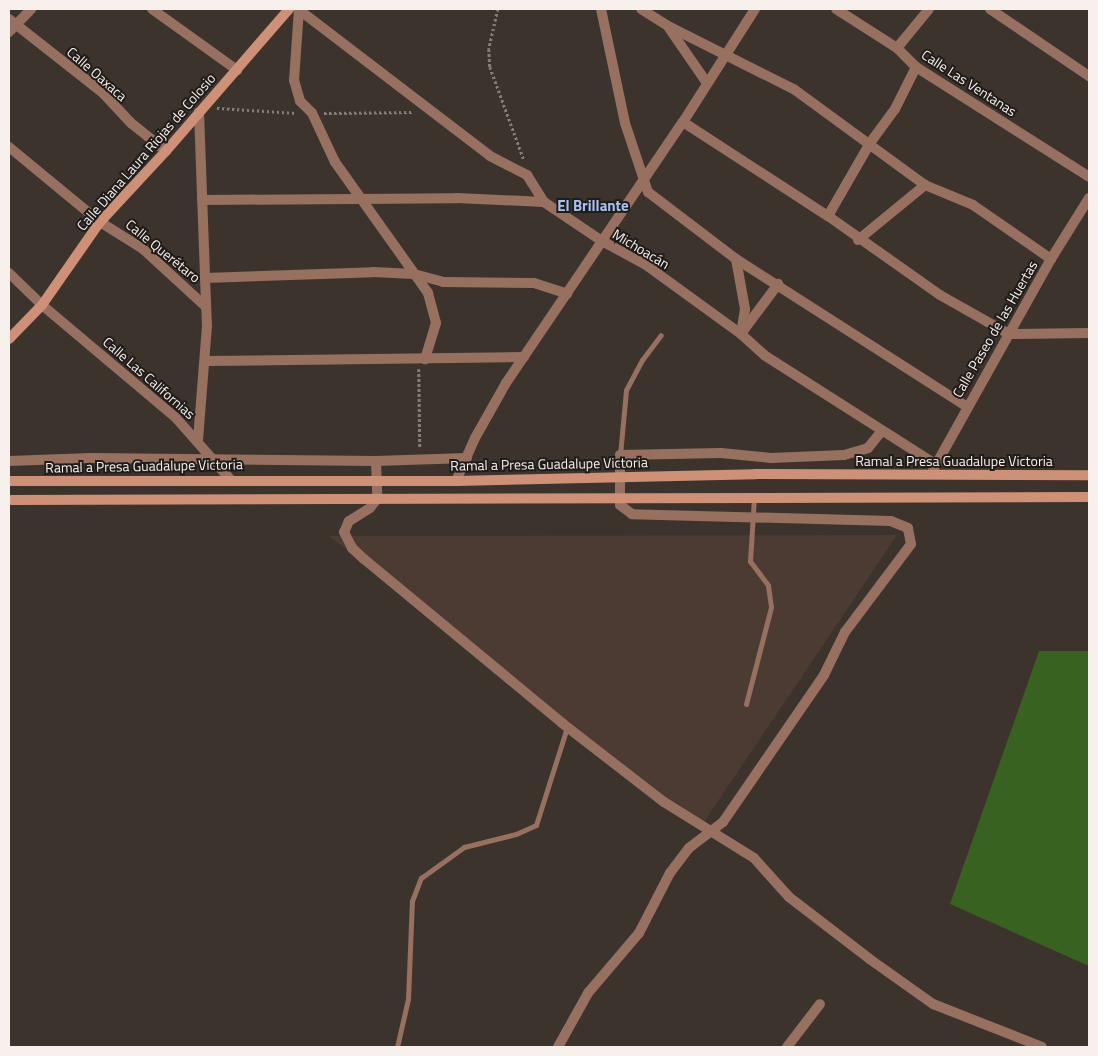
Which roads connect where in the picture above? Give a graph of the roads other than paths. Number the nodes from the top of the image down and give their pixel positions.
1 (31, 9) edge
2 (152, 9) edge
3 (289, 9) edge
4 (298, 9) edge
5 (601, 9) edge
6 (641, 9) edge
7 (755, 9) edge
8 (836, 9) edge
9 (929, 9) edge
10 (990, 9) edge
11 (11, 25) edge
12 (668, 26) junction
13 (897, 48) junction
14 (725, 53) junction
15 (916, 67) junction
16 (237, 70) junction
17 (1089, 76) edge
18 (707, 83) junction
19 (199, 112) junction
20 (683, 122) junction
21 (870, 143) junction
22 (9, 147) edge
23 (166, 152) junction
24 (1089, 177) edge
25 (646, 178) junction
26 (925, 186) junction
27 (363, 199) junction
28 (202, 200) junction
29 (1088, 201) edge
30 (544, 202) junction
31 (828, 216) junction
32 (100, 222) junction
33 (858, 240) junction
34 (602, 241) junction
35 (736, 259) junction
36 (1051, 259) junction
37 (9, 273) edge
38 (414, 274) junction
39 (205, 278) junction
40 (778, 284) junction
41 (566, 294) junction
42 (204, 305) junction
43 (42, 306) junction
44 (1089, 333) edge
45 (741, 334) junction
46 (1009, 334) junction
47 (661, 335) dead end
48 (9, 339) edge
49 (524, 357) junction
50 (422, 359) junction
51 (205, 361) junction
52 (967, 407) junction
53 (882, 431) junction
54 (198, 440) junction
55 (620, 455) junction
56 (467, 458) junction
57 (9, 461) edge
58 (214, 461) junction
59 (376, 461) junction
60 (935, 464) junction
61 (1089, 475) edge
62 (618, 476) junction
63 (931, 476) junction
64 (230, 479) junction
65 (378, 480) junction
66 (9, 481) edge
67 (456, 481) junction
68 (618, 496) junction
69 (1089, 497) edge
70 (754, 498) junction
71 (377, 499) junction
72 (9, 500) edge
73 (752, 518) junction
74 (746, 704) dead end
75 (567, 727) junction
76 (709, 833) junction
77 (820, 1004) dead end
78 (397, 1047) edge
79 (558, 1047) edge
80 (787, 1047) edge
81 (1042, 1047) edge

1 - 11 street
2 - 16 street
3 - 16 main road, Calle Diana Laura Riojas de Colosio
4 - 27 street
4 - 30 street, Michoacán
5 - 25 street
6 - 12 street
7 - 14 street
8 - 13 street, Calle Las Ventanas
9 - 13 street
10 - 17 street
11 - 23 street, Calle Oaxaca
12 - 14 street
12 - 18 street
13 - 15 street, Calle Las Ventanas
14 - 18 street
14 - 21 street
15 - 21 street
15 - 24 street, Calle Las Ventanas
16 - 19 main road, Calle Diana Laura Riojas de Colosio
18 - 20 street
19 - 23 main road, Calle Diana Laura Riojas de Colosio
19 - 28 street
20 - 25 street
20 - 31 street
21 - 26 street
21 - 31 street
22 - 32 street, Calle Querétaro
23 - 32 main road, Calle Diana Laura Riojas de Colosio
25 - 34 street
25 - 35 street
26 - 33 street
26 - 36 street
27 - 28 street
27 - 30 street
27 - 38 street
28 - 39 street
29 - 36 street, Calle Paseo de las Huertas
30 - 34 street, Michoacán
31 - 33 street
32 - 42 street, Calle Querétaro
32 - 43 main road, Calle Diana Laura Riojas de Colosio
33 - 46 street
34 - 41 street
34 - 45 street, Michoacán
35 - 40 street
35 - 45 street
36 - 46 street, Calle Paseo de las Huertas
37 - 43 street, Calle Las Californias
38 - 39 street
38 - 41 street
38 - 50 street
39 - 42 street
40 - 45 street
40 - 52 street
41 - 49 street
42 - 51 street
43 - 48 main road, Calle Diana Laura Riojas de Colosio
43 - 54 street, Calle Las Californias
44 - 46 street
45 - 53 street, Michoacán
46 - 52 street, Calle Paseo de las Huertas
47 - 55 lane
49 - 50 street
49 - 56 street
50 - 51 street
51 - 54 street
52 - 60 street, Calle Paseo de las Huertas
53 - 55 street
53 - 60 street, Michoacán
54 - 58 street, Calle Las Californias
55 - 62 street
56 - 59 street
56 - 67 street
57 - 58 street
58 - 59 street
58 - 64 street, Calle Las Californias
59 - 65 street
60 - 63 street, Calle Paseo de las Huertas
61 - 63 main road, Ramal a Presa Guadalupe Victoria
62 - 63 main road, Ramal a Presa Guadalupe Victoria
62 - 67 main road, Ramal a Presa Guadalupe Victoria
62 - 68 street
64 - 65 main road, Ramal a Presa Guadalupe Victoria
64 - 66 main road, Ramal a Presa Guadalupe Victoria
65 - 67 main road, Ramal a Presa Guadalupe Victoria
65 - 71 street
68 - 70 main road
68 - 71 main road
68 - 73 street
69 - 70 main road
70 - 73 lane
71 - 72 main road
71 - 75 street
73 - 74 lane
73 - 76 street
75 - 76 street
75 - 78 lane
76 - 79 street
76 - 81 street
77 - 80 street

